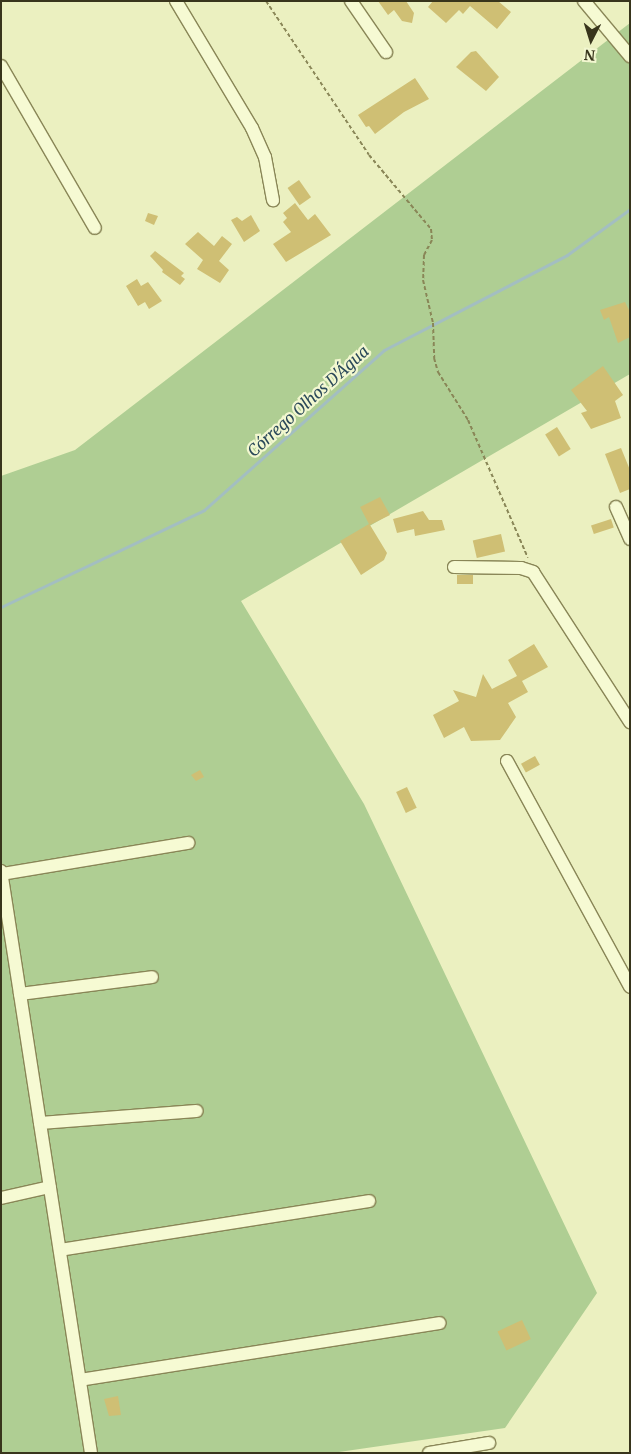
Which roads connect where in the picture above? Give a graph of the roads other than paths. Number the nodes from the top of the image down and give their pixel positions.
1 (176, 1) edge
2 (351, 1) edge
3 (584, 1) edge
4 (386, 52) dead end
5 (630, 56) edge
6 (1, 66) edge
7 (273, 200) dead end
8 (95, 228) dead end
9 (616, 507) dead end
10 (630, 539) edge
11 (454, 567) dead end
12 (630, 722) edge
13 (507, 760) dead end
14 (188, 843) dead end
15 (1, 873) edge
16 (152, 977) dead end
17 (630, 987) edge
18 (20, 994) junction
19 (197, 1111) dead end
20 (40, 1123) junction
21 (50, 1188) junction
22 (1, 1198) edge
23 (369, 1201) dead end
24 (60, 1250) junction
25 (440, 1323) dead end
26 (80, 1380) junction
27 (489, 1443) dead end
28 (91, 1453) edge
29 (428, 1453) edge

1 - 7 street
2 - 4 street
3 - 5 street
6 - 8 street
9 - 10 street
11 - 12 street
13 - 17 street
14 - 15 street
15 - 18 street
16 - 18 street
18 - 20 street
19 - 20 street
20 - 21 street
21 - 22 street
21 - 24 street
23 - 24 street
24 - 26 street
25 - 26 street
26 - 28 street
27 - 29 street

